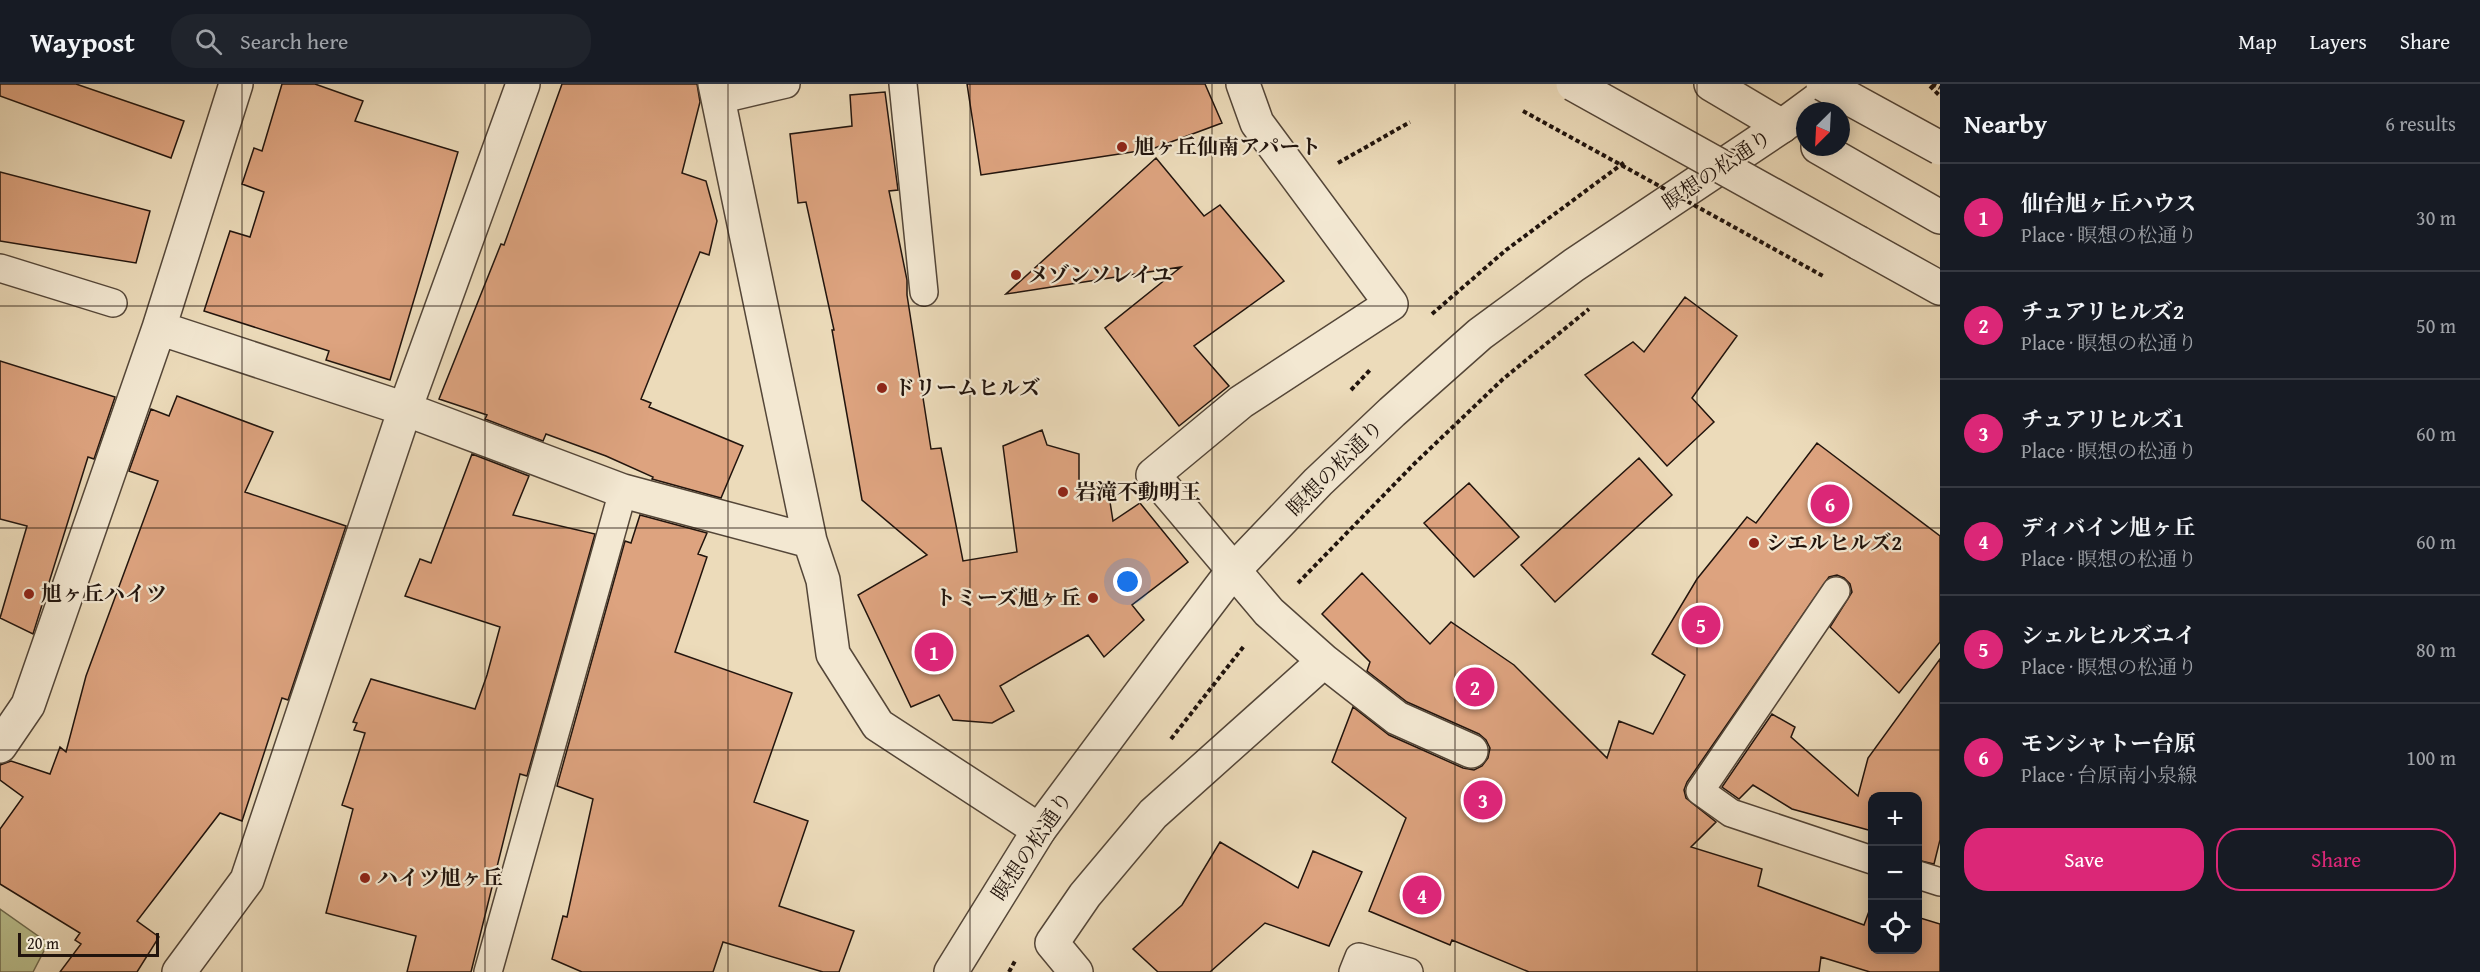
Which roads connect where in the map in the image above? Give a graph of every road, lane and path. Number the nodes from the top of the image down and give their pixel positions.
1 (236, 84) edge
2 (523, 84) edge
3 (786, 84) edge
4 (903, 84) edge
5 (1244, 84) edge
6 (1573, 84) edge
7 (1711, 84) edge
8 (1823, 84) edge
9 (1839, 84) edge
10 (1931, 85) edge
11 (1940, 88) edge
12 (716, 92) edge
13 (1940, 96) edge
14 (1523, 111) dead end
15 (1410, 122) dead end
16 (1794, 133) edge
17 (1940, 148) edge
18 (1834, 156) edge
19 (1303, 184) junction
20 (1724, 214) dead end
21 (1940, 217) edge
22 (1714, 220) dead end
23 (0, 268) edge
24 (1823, 276) dead end
25 (1940, 288) edge
26 (924, 291) dead end
27 (1598, 302) dead end
28 (113, 303) dead end
29 (159, 328) junction
30 (405, 409) junction
31 (623, 491) junction
32 (810, 541) junction
33 (1232, 572) junction
34 (1836, 591) dead end
35 (1269, 612) junction
36 (1324, 661) junction
37 (0, 746) edge
38 (1163, 749) dead end
39 (1471, 751) dead end
40 (1039, 830) junction
41 (1868, 859) edge
42 (1922, 877) edge
43 (1940, 882) edge
44 (1016, 959) dead end
45 (179, 972) edge
46 (488, 972) edge
47 (951, 972) edge
48 (1009, 972) edge
49 (1076, 972) edge
50 (1353, 972) edge
51 (1409, 972) edge

1 - 29 street
2 - 30 street
3 - 12 lane
4 - 26 lane
5 - 19 street
6 - 25 street, bridge
7 - 16 street
8 - 17 street, bridge
9 - 16 street, 瞑想の松通り
10 - 11 path
10 - 13 path
12 - 32 street
14 - 24 path, bridge
15 - 19 path
16 - 33 street, 瞑想の松通り
18 - 21 street
19 - 33 street
20 - 22 path
23 - 28 lane
27 - 35 path
29 - 30 street
29 - 37 street
30 - 31 street
30 - 45 street
31 - 32 street
31 - 46 lane
32 - 40 street
33 - 35 street
33 - 40 street, 瞑想の松通り
34 - 41 lane
35 - 36 street
35 - 38 path
36 - 39 street
36 - 49 street
40 - 47 street, 瞑想の松通り
42 - 43 lane
44 - 48 path
50 - 51 lane

